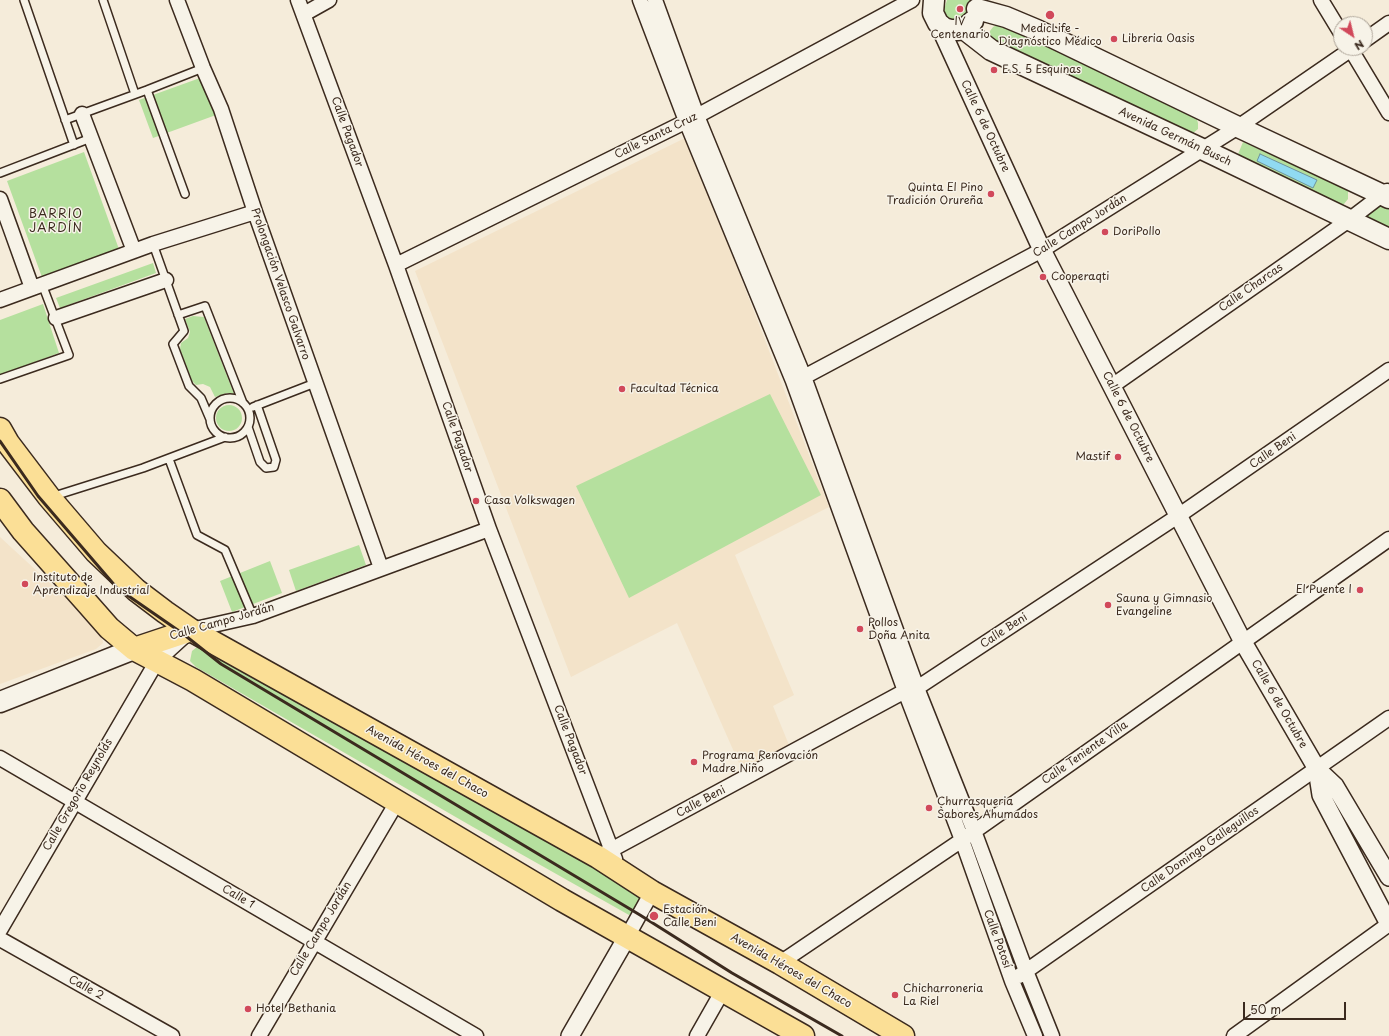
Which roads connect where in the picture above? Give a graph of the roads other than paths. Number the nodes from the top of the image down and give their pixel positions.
1 (24, 0) edge
2 (103, 0) edge
3 (177, 0) edge
4 (298, 0) edge
5 (329, 0) edge
6 (640, 0) edge
7 (655, 0) edge
8 (912, 0) edge
9 (1321, 0) edge
10 (977, 4) edge
11 (931, 9) edge
12 (304, 14) junction
13 (1333, 20) edge
14 (1389, 23) edge
15 (961, 29) junction
16 (1373, 34) edge
17 (1340, 56) edge
18 (1356, 56) edge
19 (953, 58) junction
20 (203, 68) junction
21 (148, 90) junction
22 (135, 94) junction
23 (1389, 113) edge
24 (82, 114) junction
25 (692, 118) junction
26 (65, 120) junction
27 (1238, 127) junction
28 (91, 138) junction
29 (74, 145) junction
30 (1202, 149) junction
31 (0, 173) edge
32 (185, 194) dead end
33 (1386, 194) edge
34 (0, 199) edge
35 (255, 212) junction
36 (1349, 220) junction
37 (1389, 239) edge
38 (153, 244) junction
39 (1042, 250) junction
40 (134, 251) junction
41 (396, 265) junction
42 (166, 280) junction
43 (37, 286) junction
44 (0, 300) edge
45 (178, 315) junction
46 (56, 318) junction
47 (1389, 370) edge
48 (0, 378) edge
49 (799, 379) junction
50 (315, 383) junction
51 (1112, 386) junction
52 (257, 405) junction
53 (245, 406) junction
54 (210, 419) junction
55 (248, 428) junction
56 (0, 429) edge
57 (225, 437) junction
58 (169, 459) junction
59 (49, 497) junction
60 (0, 500) edge
61 (1178, 516) junction
62 (489, 529) junction
63 (1389, 539) edge
64 (381, 568) junction
65 (253, 616) junction
66 (191, 630) junction
67 (1243, 642) junction
68 (134, 649) junction
69 (157, 661) junction
70 (911, 689) junction
71 (0, 702) edge
72 (1389, 718) edge
73 (0, 758) edge
74 (1317, 769) junction
75 (74, 802) junction
76 (396, 802) junction
77 (974, 831) junction
78 (962, 840) junction
79 (605, 854) junction
80 (1389, 877) edge
81 (652, 892) junction
82 (1389, 924) edge
83 (0, 930) edge
84 (627, 937) junction
85 (0, 939) edge
86 (314, 941) junction
87 (780, 963) junction
88 (1026, 971) junction
89 (1012, 981) junction
90 (722, 992) junction
91 (172, 1036) edge
92 (259, 1036) edge
93 (476, 1036) edge
94 (570, 1036) edge
95 (697, 1036) edge
96 (803, 1036) edge
97 (903, 1036) edge
98 (1035, 1036) edge
99 (1052, 1036) edge
100 (1234, 1036) edge

1 - 26 lane
2 - 22 lane
3 - 20 street, Prolongación Velasco Galvarro
4 - 12 street, Calle Pagador
5 - 12 street
6 - 25 street
7 - 25 street
8 - 25 street, Calle Santa Cruz
9 - 13 street
10 - 15 main road
10 - 27 main road
11 - 15 main road
11 - 19 street, Calle 6 de Octubre
12 - 41 street, Calle Pagador
14 - 16 street
15 - 19 street
15 - 30 main road, Avenida Germán Busch
17 - 27 street, Calle Campo Jordán
18 - 23 street
19 - 39 street, Calle 6 de Octubre
20 - 21 lane
20 - 35 street, Prolongación Velasco Galvarro
21 - 22 lane
21 - 32 lane
22 - 24 lane
24 - 26 lane
24 - 28 street
25 - 41 street, Calle Santa Cruz
25 - 49 street
26 - 29 lane
27 - 30 street, Calle Campo Jordán
27 - 33 main road
28 - 29 lane
28 - 40 street
29 - 31 lane
30 - 36 main road, Avenida Germán Busch
30 - 39 street, Calle Campo Jordán
33 - 36 street, Calle Charcas
34 - 43 street
35 - 38 street
35 - 50 street, Prolongación Velasco Galvarro
36 - 37 main road, Avenida Germán Busch
36 - 51 street, Calle Charcas
38 - 40 street
38 - 42 lane
39 - 49 street, Calle Campo Jordán
39 - 51 street, Calle 6 de Octubre
40 - 43 street
41 - 62 street, Calle Pagador
42 - 45 lane
42 - 46 street
43 - 44 street
43 - 46 lane
45 - 53 lane
45 - 54 lane
46 - 48 lane
47 - 61 street, Calle Beni
49 - 70 street
50 - 52 lane
50 - 64 street, Prolongación Velasco Galvarro
51 - 61 street, Calle 6 de Octubre
52 - 53 lane
52 - 55 lane
53 - 54 lane
53 - 55 lane
54 - 57 lane
55 - 57 lane
56 - 59 main road, Avenida Héroes del Chaco
57 - 58 lane
58 - 59 lane
58 - 65 lane
59 - 66 main road, Avenida Héroes del Chaco
60 - 68 main road
61 - 67 street, Calle 6 de Octubre
61 - 70 street, Calle Beni
62 - 64 street, Calle Campo Jordán
62 - 79 street, Calle Pagador
63 - 67 street, Calle Teniente Villa
64 - 65 street, Calle Campo Jordán
65 - 66 street, Calle Campo Jordán
66 - 68 main road, Calle Campo Jordán
66 - 69 street, Calle Gregorio Reynolds
66 - 79 main road, Avenida Héroes del Chaco
67 - 74 street, Calle 6 de Octubre
67 - 77 street, Calle Teniente Villa
68 - 69 main road
68 - 71 main road, Calle Campo Jordán
69 - 75 street, Calle Gregorio Reynolds
69 - 76 main road
70 - 77 street
70 - 78 street, Calle Potosí
70 - 79 street, Calle Beni
72 - 74 street, Calle Domingo Galleguillos
73 - 75 street, Calle 1
74 - 80 street
74 - 82 street
74 - 88 street, Calle Domingo Galleguillos
75 - 83 street, Calle Gregorio Reynolds
75 - 86 street, Calle 1
76 - 84 main road
76 - 86 street, Calle Campo Jordán
77 - 78 street, Calle Teniente Villa
77 - 88 street
78 - 87 street, Calle Teniente Villa
78 - 89 street, Calle Potosí
79 - 81 main road, Avenida Héroes del Chaco
81 - 84 street
81 - 87 main road, Avenida Héroes del Chaco
82 - 100 street
84 - 90 main road
84 - 94 street
85 - 91 street, Calle 2
86 - 92 street, Calle Campo Jordán
86 - 93 street, Calle 1
87 - 97 main road, Avenida Héroes del Chaco
88 - 89 street, Calle Domingo Galleguillos
88 - 99 street
89 - 98 street, Calle Potosí
90 - 95 street
90 - 96 main road

